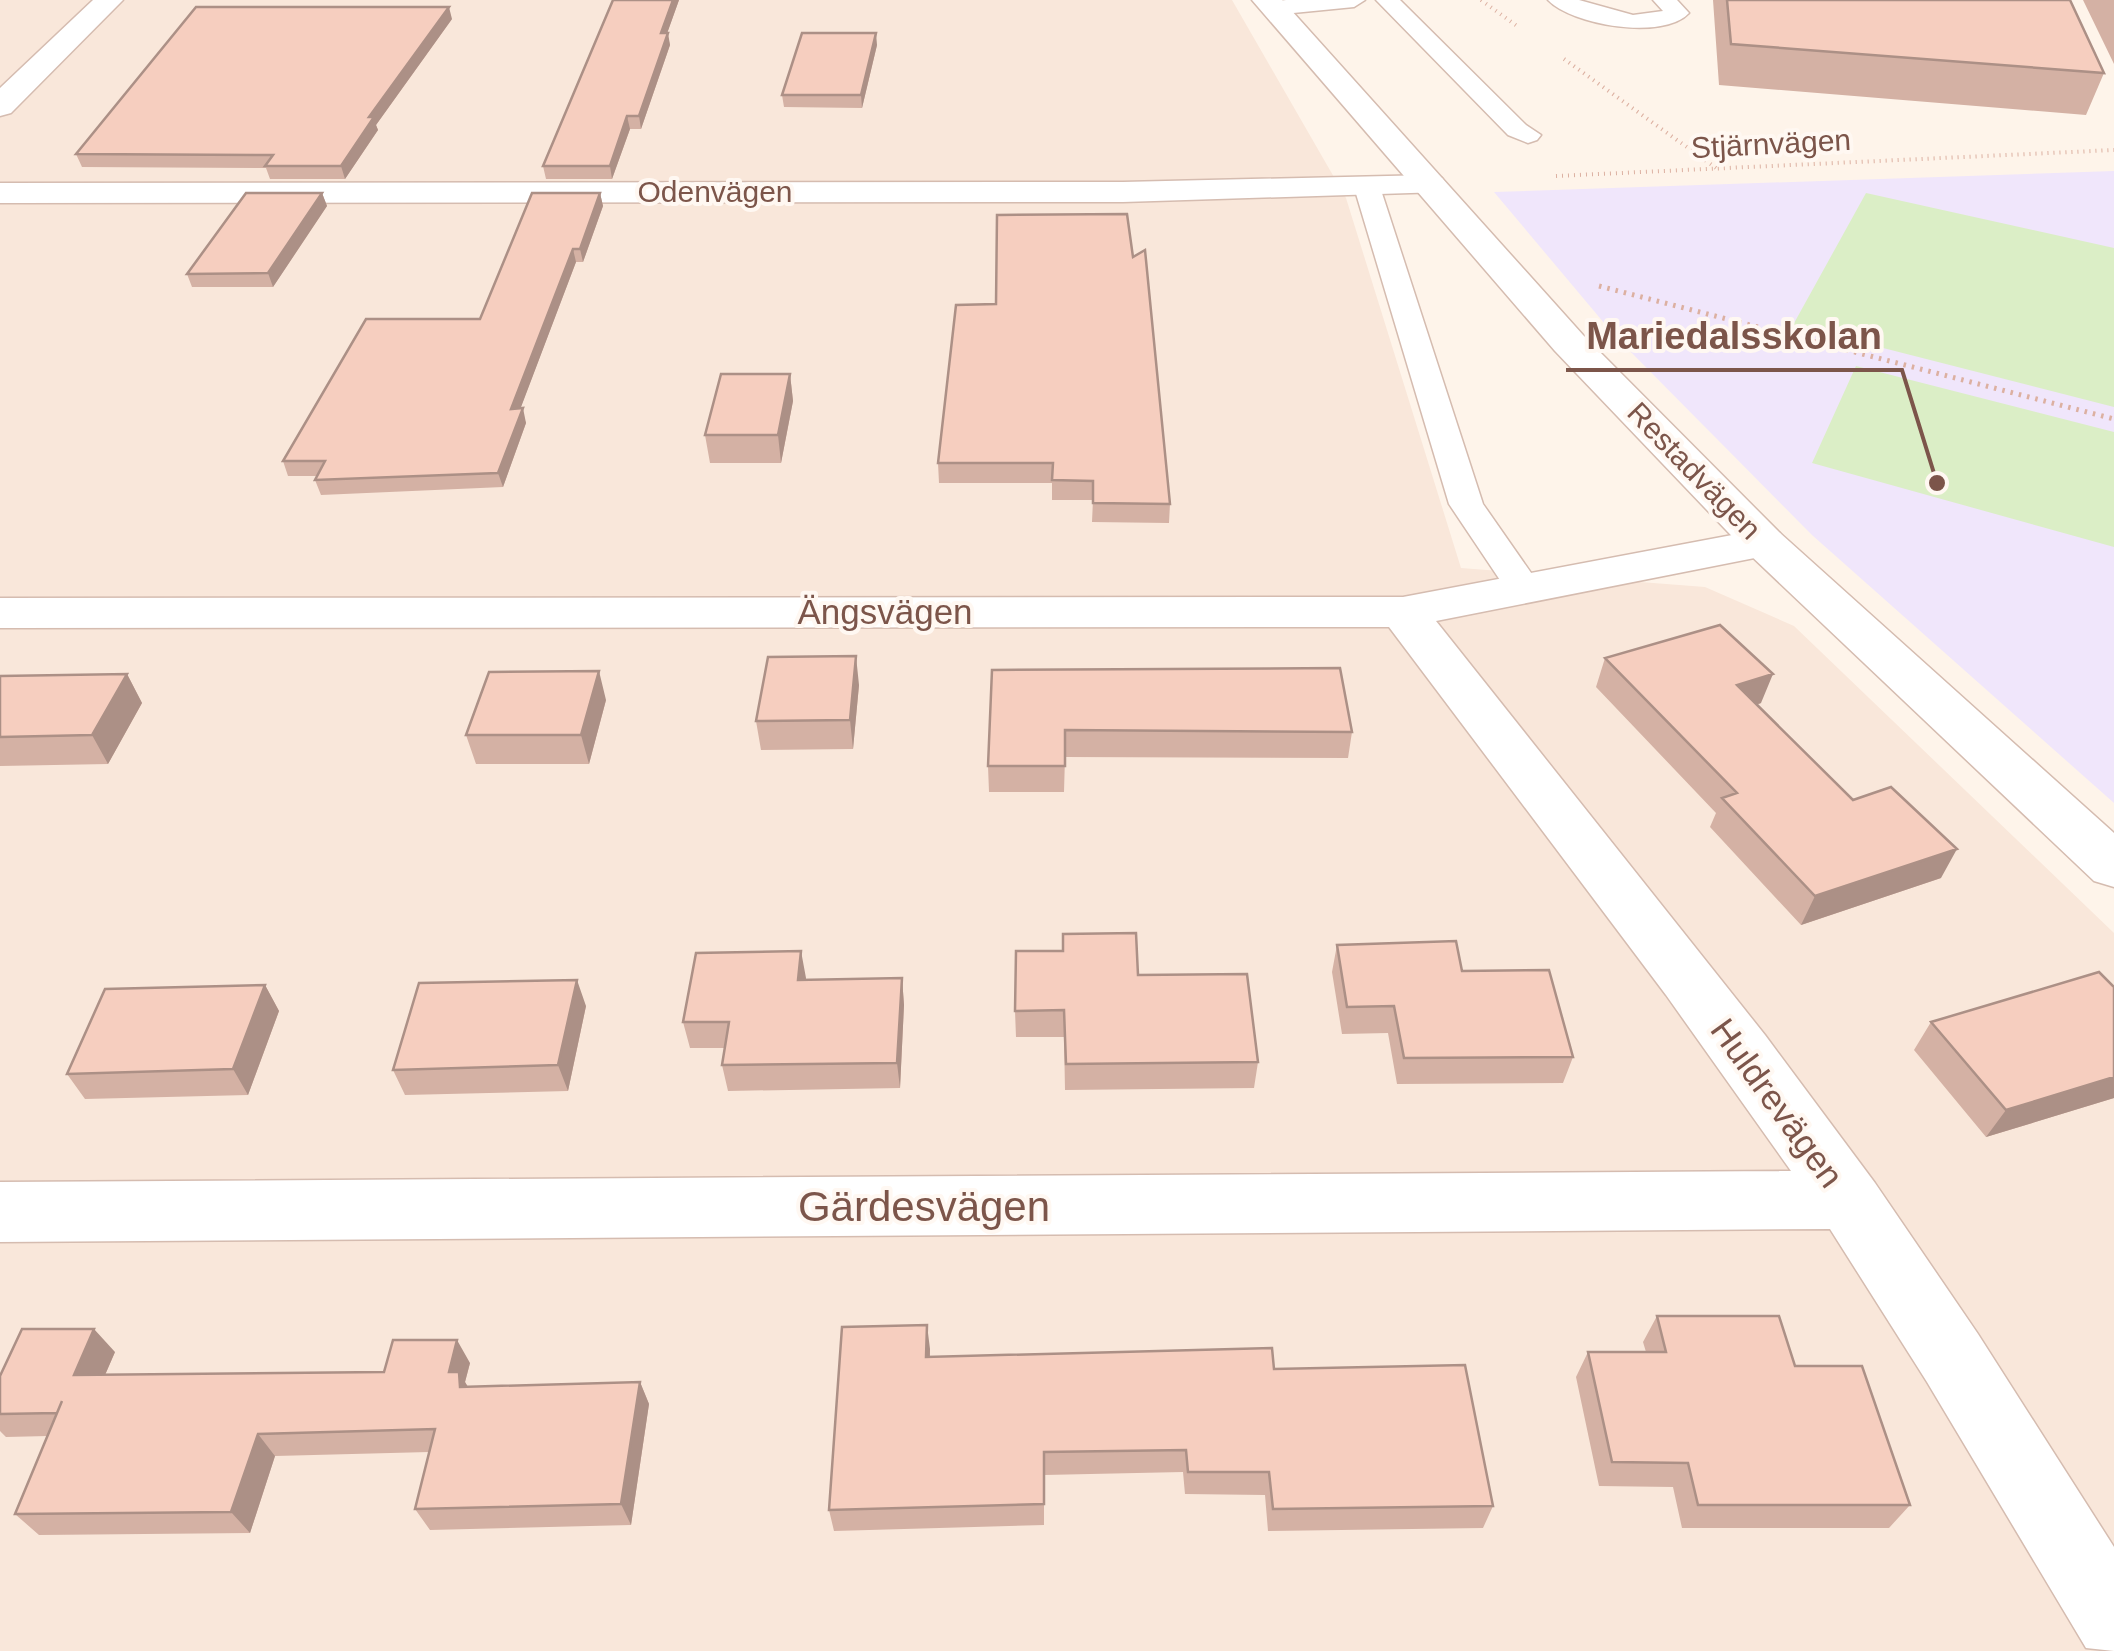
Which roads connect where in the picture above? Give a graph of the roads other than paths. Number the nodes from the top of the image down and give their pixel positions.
1 (109, 0) edge
2 (1354, 0) edge
3 (1387, 0) edge
4 (1560, 0) edge
5 (1664, 0) edge
6 (1269, 4) edge
7 (0, 106) edge
8 (1528, 134) dead end
9 (1430, 184) junction
10 (1367, 187) junction
11 (0, 193) edge
12 (1764, 543) junction
13 (1525, 590) junction
14 (1403, 612) junction
15 (0, 613) edge
16 (2114, 866) edge
17 (1848, 1200) junction
18 (0, 1212) edge
19 (2114, 1620) edge

1 - 7 street
2 - 6 lane
3 - 8 lane
4 - 5 lane
6 - 9 street, Restadvägen
9 - 10 street, Odenvägen
9 - 12 street, Restadvägen
10 - 11 street, Odenvägen
10 - 13 lane
12 - 13 street, Ängsvägen
12 - 16 street, Restadvägen
13 - 14 street, Ängsvägen
14 - 15 street, Ängsvägen
14 - 17 street, Huldrevägen
17 - 18 street, Gärdesvägen
17 - 19 street, Huldrevägen

